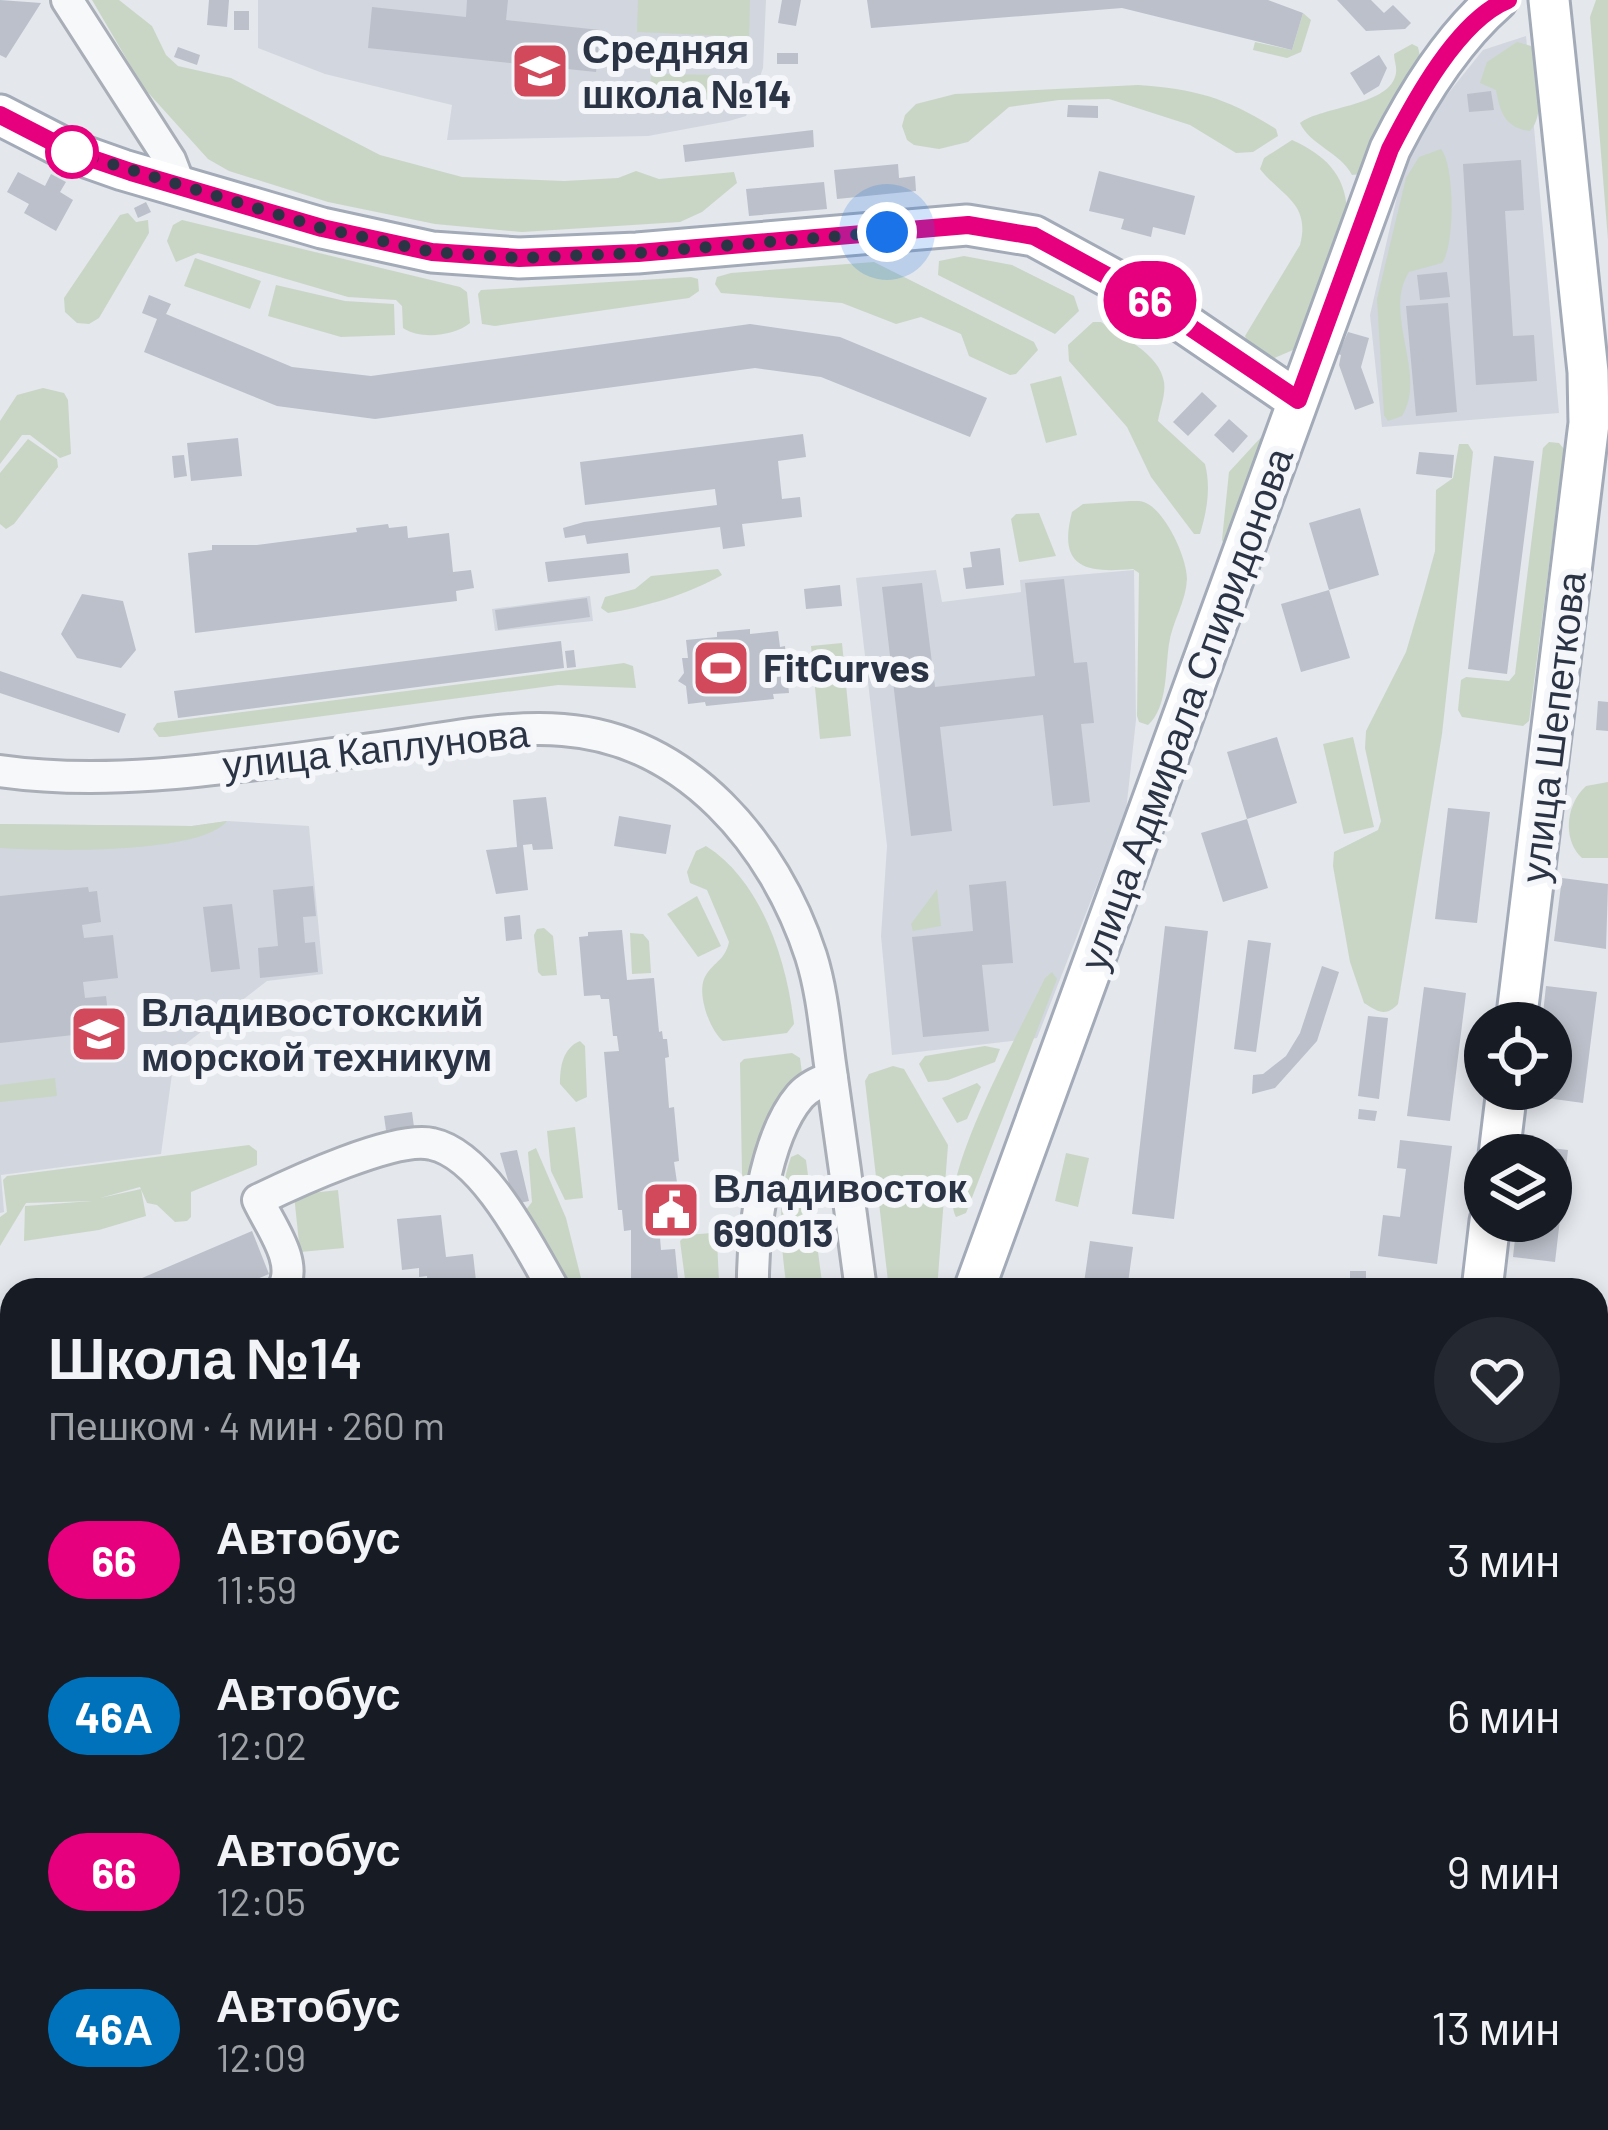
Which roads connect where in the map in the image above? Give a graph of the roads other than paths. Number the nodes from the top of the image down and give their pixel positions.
1 (67, 0) edge
2 (1496, 4) edge
3 (1546, 5) edge
4 (0, 115) edge
5 (180, 186) junction
6 (1298, 400) junction
7 (0, 771) edge
8 (1519, 1002) edge
9 (832, 1077) junction
10 (1488, 1242) edge
11 (287, 1278) edge
12 (546, 1278) edge
13 (753, 1278) edge
14 (859, 1278) edge
15 (978, 1278) edge
16 (1483, 1278) edge

1 - 5 street
2 - 6 main road, улица Адмирала Спиридонова
3 - 8 main road, улица Шепеткова
4 - 5 main road
5 - 6 main road
6 - 15 main road, улица Адмирала Спиридонова
7 - 9 street, улица Каплунова
9 - 13 street
9 - 14 street, улица Каплунова
10 - 16 main road
11 - 12 street

